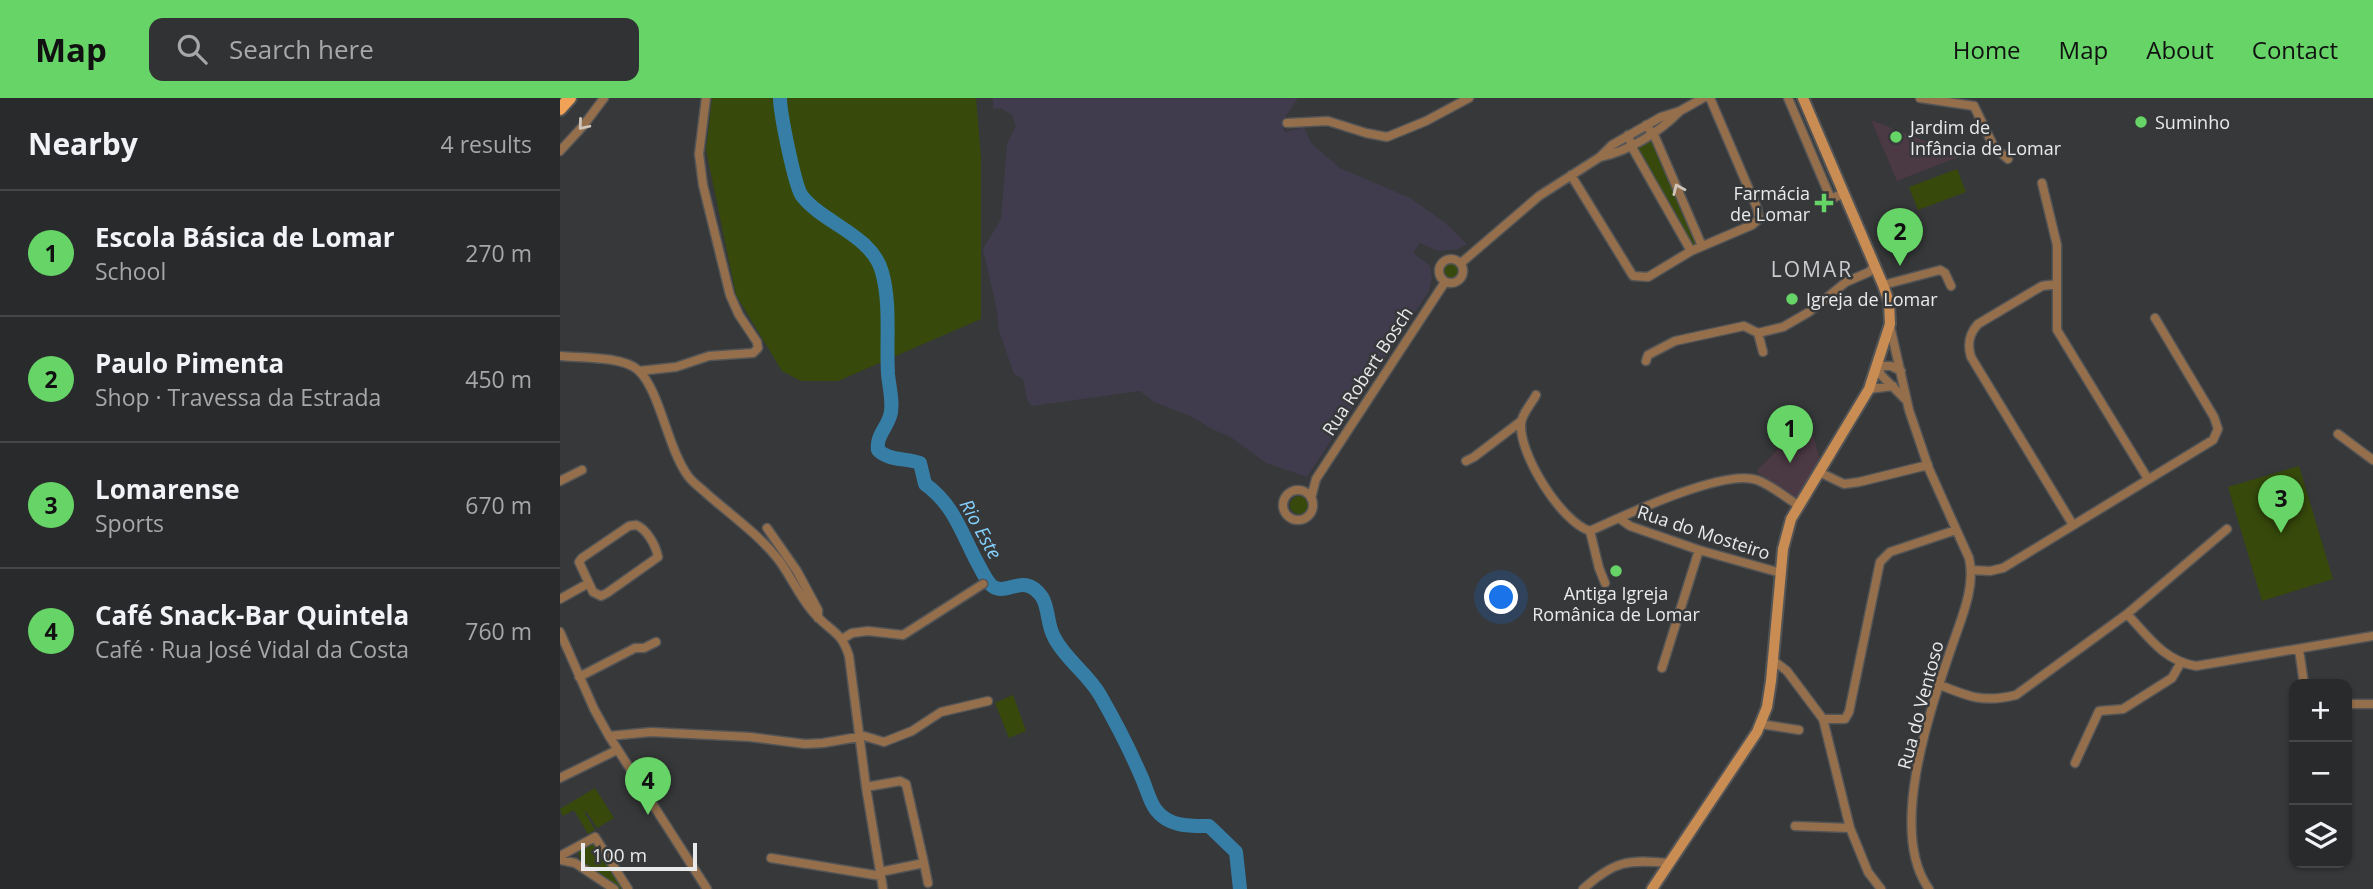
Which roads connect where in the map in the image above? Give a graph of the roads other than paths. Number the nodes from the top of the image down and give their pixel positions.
1 (569, 98) edge
2 (604, 98) edge
3 (706, 98) edge
4 (1469, 98) edge
5 (1703, 98) edge
6 (1710, 98) edge
7 (1788, 98) edge
8 (1801, 98) edge
9 (1920, 98) edge
10 (1977, 102) edge
11 (560, 108) edge
12 (1679, 111) junction
13 (1287, 122) dead end
14 (1646, 125) junction
15 (1653, 133) junction
16 (1628, 135) junction
17 (1631, 145) junction
18 (560, 151) edge
19 (1600, 157) junction
20 (2008, 159) dead end
21 (1571, 175) junction
22 (2042, 183) dead end
23 (1844, 192) junction
24 (1702, 246) junction
25 (1691, 251) junction
26 (1461, 263) junction
27 (1875, 265) junction
28 (1446, 282) junction
29 (2056, 284) junction
30 (1883, 285) junction
31 (1951, 286) dead end
32 (2155, 318) dead end
33 (1890, 324) junction
34 (1758, 333) junction
35 (1763, 352) dead end
36 (560, 356) edge
37 (1646, 361) dead end
38 (1878, 366) junction
39 (639, 371) junction
40 (1901, 371) junction
41 (1893, 386) junction
42 (1869, 388) junction
43 (1536, 396) dead end
44 (1907, 402) junction
45 (1520, 422) junction
46 (2339, 434) dead end
47 (2373, 460) edge
48 (1466, 461) dead end
49 (1928, 465) junction
50 (582, 470) dead end
51 (1819, 471) junction
52 (1316, 479) junction
53 (2148, 479) junction
54 (560, 481) edge
55 (1297, 491) junction
56 (1311, 498) junction
57 (1798, 505) junction
58 (1619, 518) junction
59 (2073, 525) junction
60 (767, 528) dead end
61 (2227, 529) dead end
62 (1956, 530) junction
63 (1590, 531) junction
64 (1699, 550) junction
65 (1971, 570) junction
66 (1781, 573) junction
67 (983, 583) dead end
68 (1605, 583) dead end
69 (587, 584) junction
70 (560, 599) edge
71 (2127, 614) junction
72 (818, 618) junction
73 (560, 632) edge
74 (2373, 636) edge
75 (844, 638) junction
76 (656, 642) dead end
77 (2299, 649) junction
78 (1774, 661) junction
79 (2180, 664) junction
80 (1662, 668) dead end
81 (579, 677) junction
82 (2303, 679) edge
83 (1940, 685) junction
84 (988, 701) dead end
85 (2352, 704) edge
86 (2373, 704) edge
87 (1823, 719) junction
88 (1760, 724) junction
89 (1799, 730) dead end
90 (609, 736) junction
91 (860, 736) junction
92 (617, 750) junction
93 (2075, 763) dead end
94 (560, 778) edge
95 (866, 787) junction
96 (1795, 826) dead end
97 (1850, 828) junction
98 (579, 846) junction
99 (560, 858) edge
100 (771, 858) dead end
101 (575, 863) junction
102 (924, 863) junction
103 (1669, 863) junction
104 (880, 874) junction
105 (928, 883) dead end
106 (614, 889) edge
107 (628, 889) edge
108 (707, 889) edge
109 (883, 889) edge
110 (1583, 889) edge
111 (1652, 889) edge
112 (1881, 889) edge
113 (1929, 889) edge

1 - 11 main road
2 -> 18 street
3 - 39 street
4 - 13 street
5 - 12 street
6 - 24 street
7 - 23 street
8 - 23 main road
9 - 10 street
10 - 20 street
12 - 14 street
12 - 15 street
14 - 15 street
14 - 16 street
15 - 17 street
24 -> 15 street
16 - 17 street
16 - 19 street
17 - 19 street
17 - 25 street
19 - 21 street
21 - 25 street
21 - 26 street
22 - 29 street
23 - 27 main road
24 - 25 street
26 - 28 street, Rua Robert Bosch
26 - 28 street, Rua Robert Bosch
27 - 30 main road
27 - 34 street
28 - 52 street, Rua Robert Bosch
29 - 53 street
29 - 59 street
30 - 31 street
30 - 33 main road
32 - 53 street
33 - 38 main road
33 - 40 street
34 - 35 street
34 - 37 street
36 - 39 street
38 - 40 street
38 - 41 street
38 - 42 main road
39 - 72 street
40 - 44 street
41 - 42 street
41 - 44 street
42 - 51 main road
43 - 45 street
44 - 49 street
45 - 48 street
45 - 63 street
46 - 47 street
49 - 51 street
49 - 62 street
50 - 54 street
51 - 57 main road
52 - 55 street, Rua Robert Bosch
52 - 56 street, Rua Robert Bosch
53 - 59 street
55 - 56 street
55 - 56 street, Rua Robert Bosch
57 - 58 street
57 - 66 main road
58 - 63 street
58 - 64 street, Rua do Mosteiro
59 - 65 street
60 - 72 street
61 - 71 street
62 - 65 street
62 - 87 street
63 - 68 street
64 - 66 street, Rua do Mosteiro
64 - 80 street
65 - 83 street, Rua do Ventoso
66 - 78 main road
67 - 75 street
69 - 69 street
69 - 70 street
71 - 79 street
71 - 83 street
72 - 75 street
73 - 81 street
74 - 77 street
75 - 91 street
76 - 81 street
77 - 79 street
77 - 82 street
78 - 87 street
78 - 88 main road
79 - 93 street
81 - 90 street
83 - 113 street, Rua do Ventoso
84 - 91 street
85 - 86 street
87 - 97 street
88 - 89 street
88 - 103 main road
90 - 91 street
90 - 92 street
91 - 95 street
92 - 94 street
92 - 108 street
95 - 102 street
95 - 104 street
96 - 97 street
97 - 112 street
98 - 99 street
98 - 101 street
98 - 107 street
99 - 101 street
100 - 104 street
101 - 106 street
102 - 104 street
102 - 105 street
103 - 110 street
103 - 111 main road
104 - 109 street

